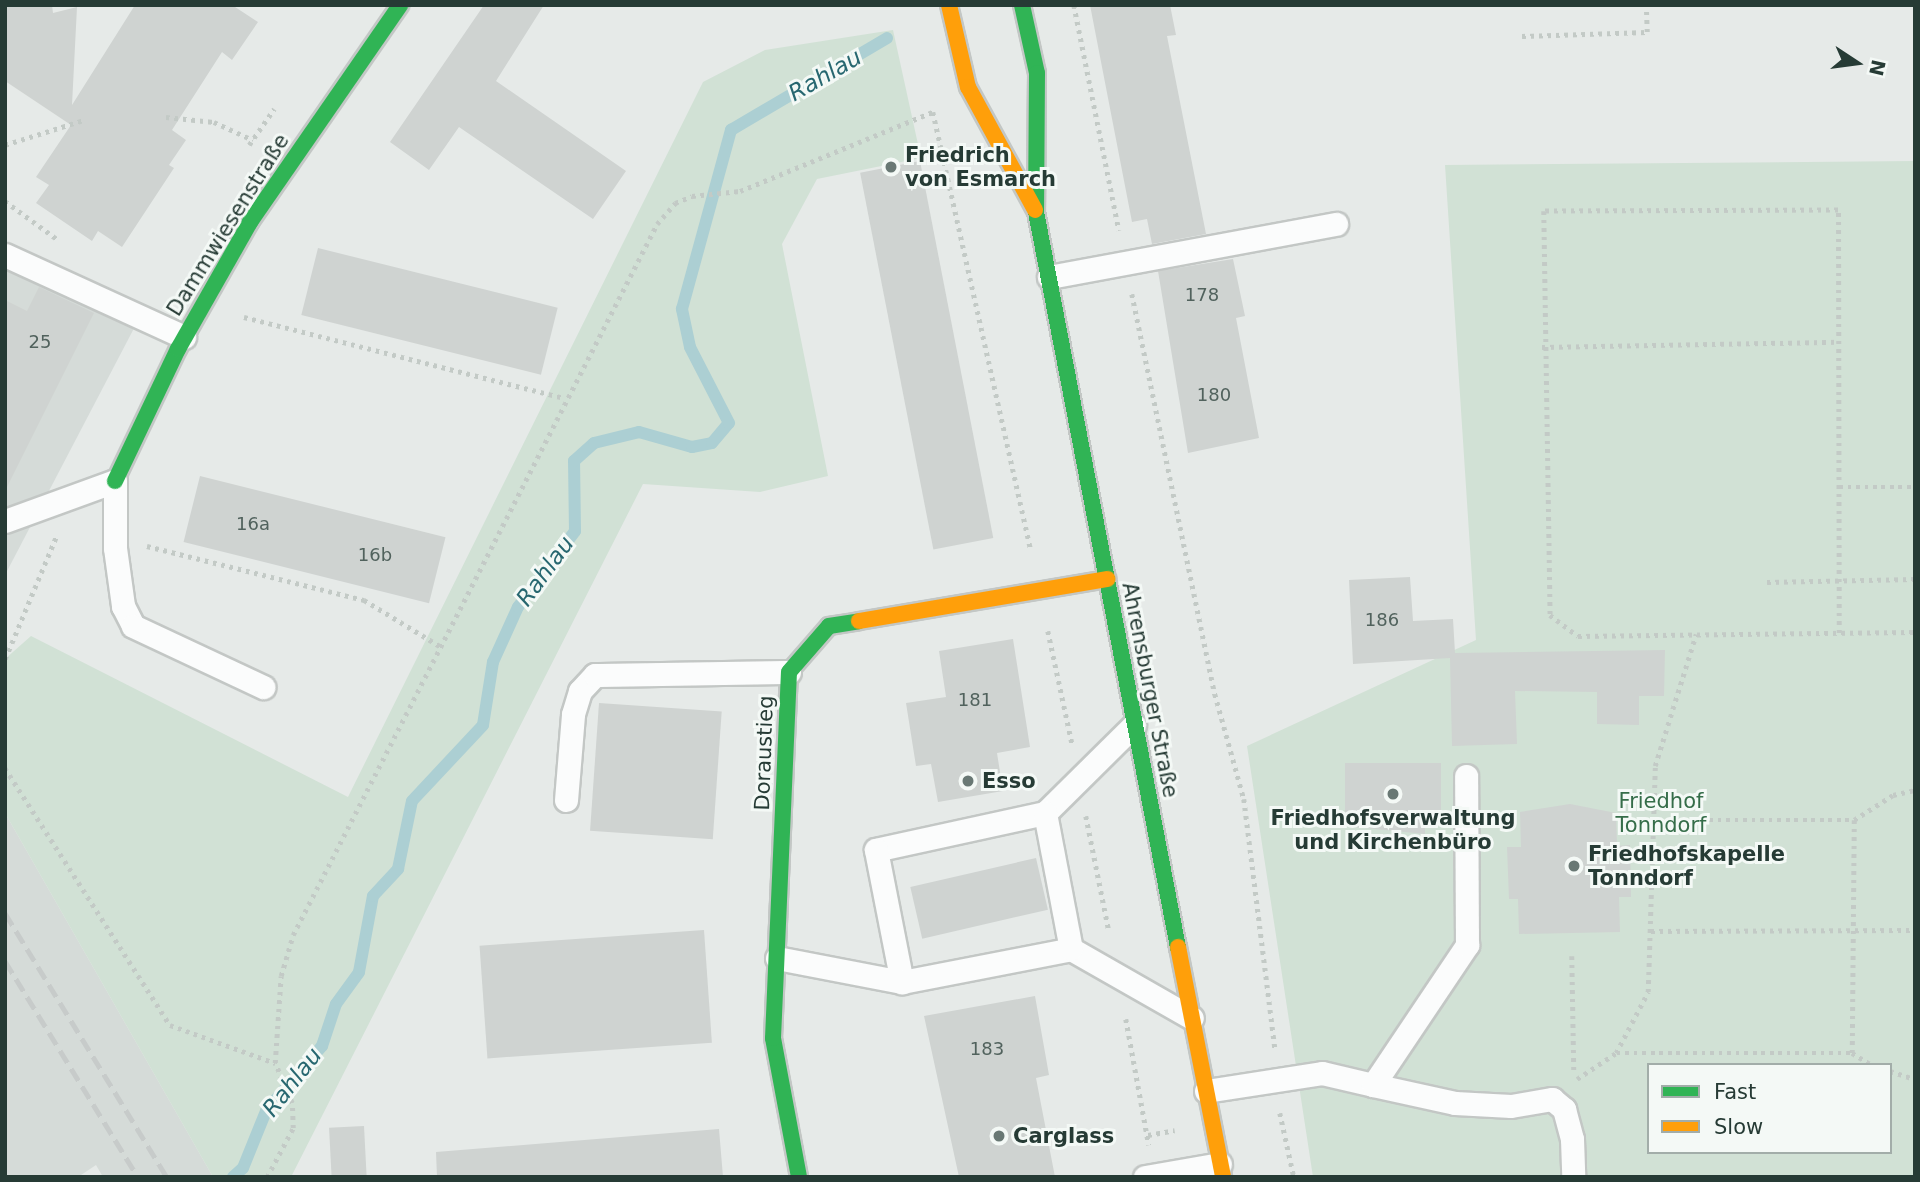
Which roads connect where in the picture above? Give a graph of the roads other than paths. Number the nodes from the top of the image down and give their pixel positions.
1 (400, 5) edge
2 (948, 5) edge
3 (1023, 5) edge
4 (1037, 212) junction
5 (1336, 224) dead end
6 (5, 255) edge
7 (1049, 277) junction
8 (184, 337) junction
9 (115, 481) junction
10 (5, 521) edge
11 (1107, 579) junction
12 (789, 672) junction
13 (263, 687) dead end
14 (1135, 725) junction
15 (1465, 776) dead end
16 (566, 800) dead end
17 (1045, 813) junction
18 (1071, 949) junction
19 (777, 958) junction
20 (902, 982) junction
21 (1192, 1018) junction
22 (1373, 1085) junction
23 (1206, 1091) junction
24 (1222, 1170) edge
25 (799, 1177) edge
26 (1145, 1177) edge
27 (1573, 1177) edge

1 - 8 main road, Dammwiesenstraße
2 - 4 main road, Ahrensburger Straße
3 - 4 main road, Ahrensburger Straße
4 - 7 main road, Ahrensburger Straße
5 - 7 lane
6 - 8 lane
7 - 11 main road, Ahrensburger Straße
8 - 9 main road, Dammwiesenstraße
9 - 10 lane
9 - 13 lane
11 - 12 main road, Doraustieg
11 - 14 main road, Ahrensburger Straße
12 - 16 lane
12 - 19 main road, Doraustieg
14 - 17 lane
14 - 21 main road, Ahrensburger Straße
15 - 22 lane
17 - 18 lane
17 - 20 lane
18 - 20 lane
18 - 21 lane
19 - 20 lane
19 - 25 main road, Doraustieg
21 - 23 main road, Ahrensburger Straße
22 - 23 lane
22 - 27 lane
23 - 24 main road, Ahrensburger Straße
24 - 26 lane

